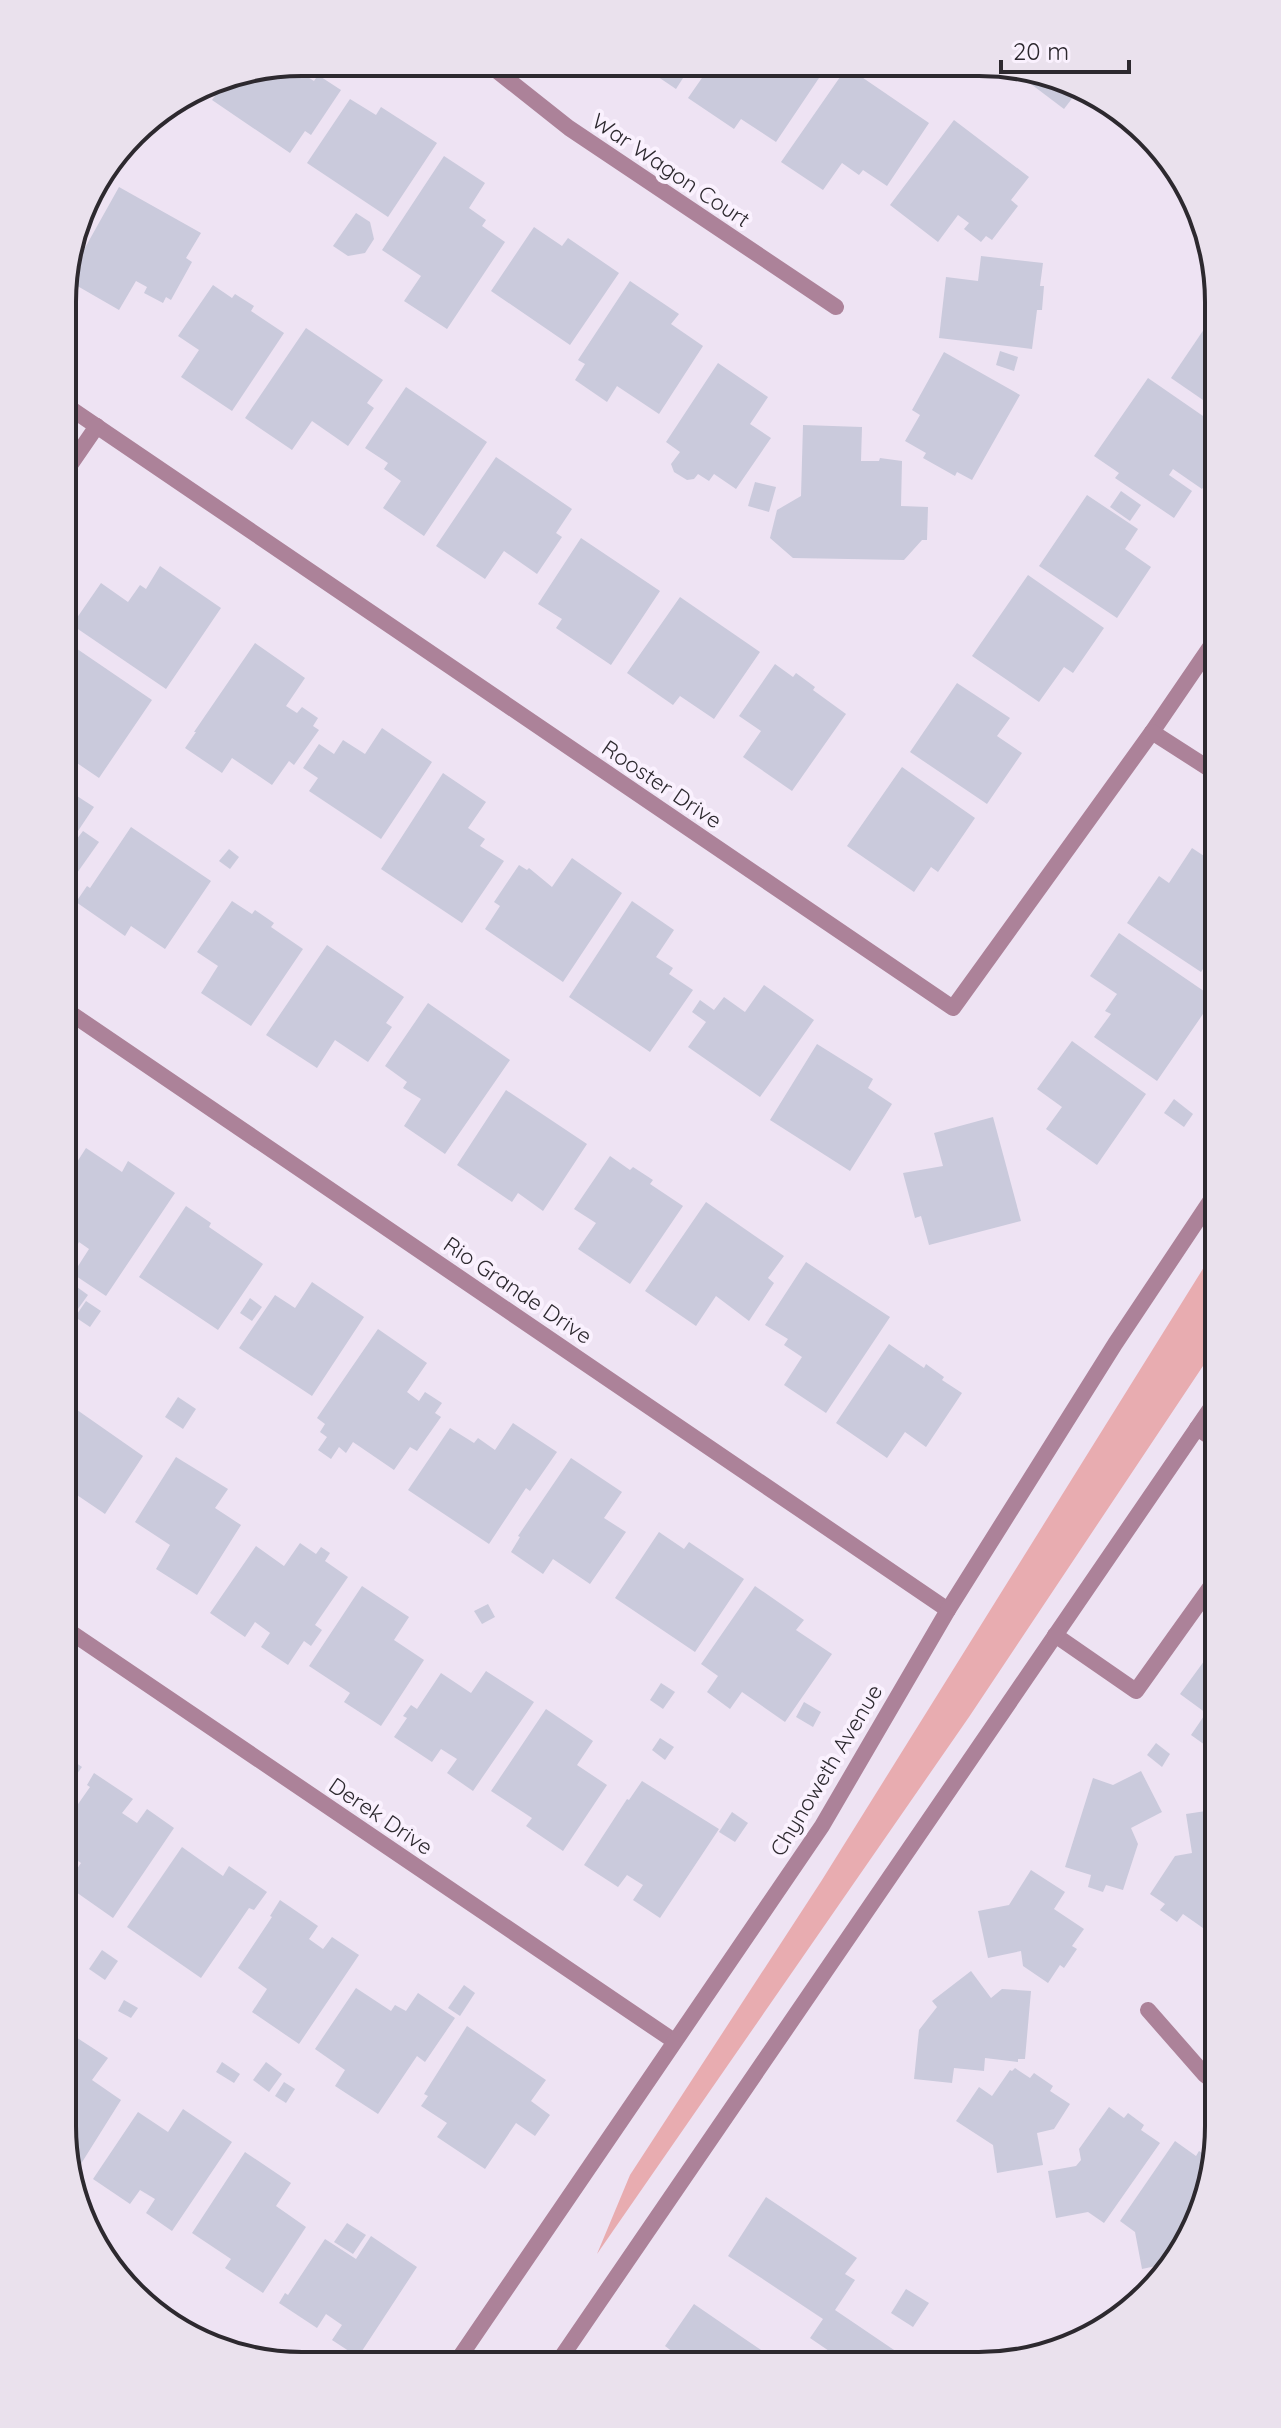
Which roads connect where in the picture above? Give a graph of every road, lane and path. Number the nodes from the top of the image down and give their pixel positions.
1 (503, 76) edge
2 (836, 307) dead end
3 (76, 412) edge
4 (97, 426) junction
5 (76, 457) edge
6 (1205, 654) edge
7 (1152, 732) junction
8 (1205, 766) edge
9 (76, 1017) edge
10 (1205, 1209) edge
11 (1205, 1416) edge
12 (1197, 1428) junction
13 (1205, 1433) edge
14 (1205, 1595) edge
15 (948, 1610) junction
16 (1055, 1635) junction
17 (76, 1636) edge
18 (1148, 2010) dead end
19 (674, 2041) junction
20 (1205, 2075) edge
21 (463, 2352) edge
22 (565, 2352) edge

1 - 2 street, War Wagon Court
3 - 4 street, Rooster Drive
4 - 5 street
4 - 7 street, Rooster Drive
6 - 7 street
7 - 8 street
9 - 15 street, Rio Grande Drive
10 - 15 street, Chynoweth Avenue
11 - 12 street
12 - 13 street
12 - 16 street
14 - 16 street
15 - 19 street, Chynoweth Avenue
16 - 22 street
17 - 19 street, Derek Drive
18 - 20 street
19 - 21 street, Chynoweth Avenue

